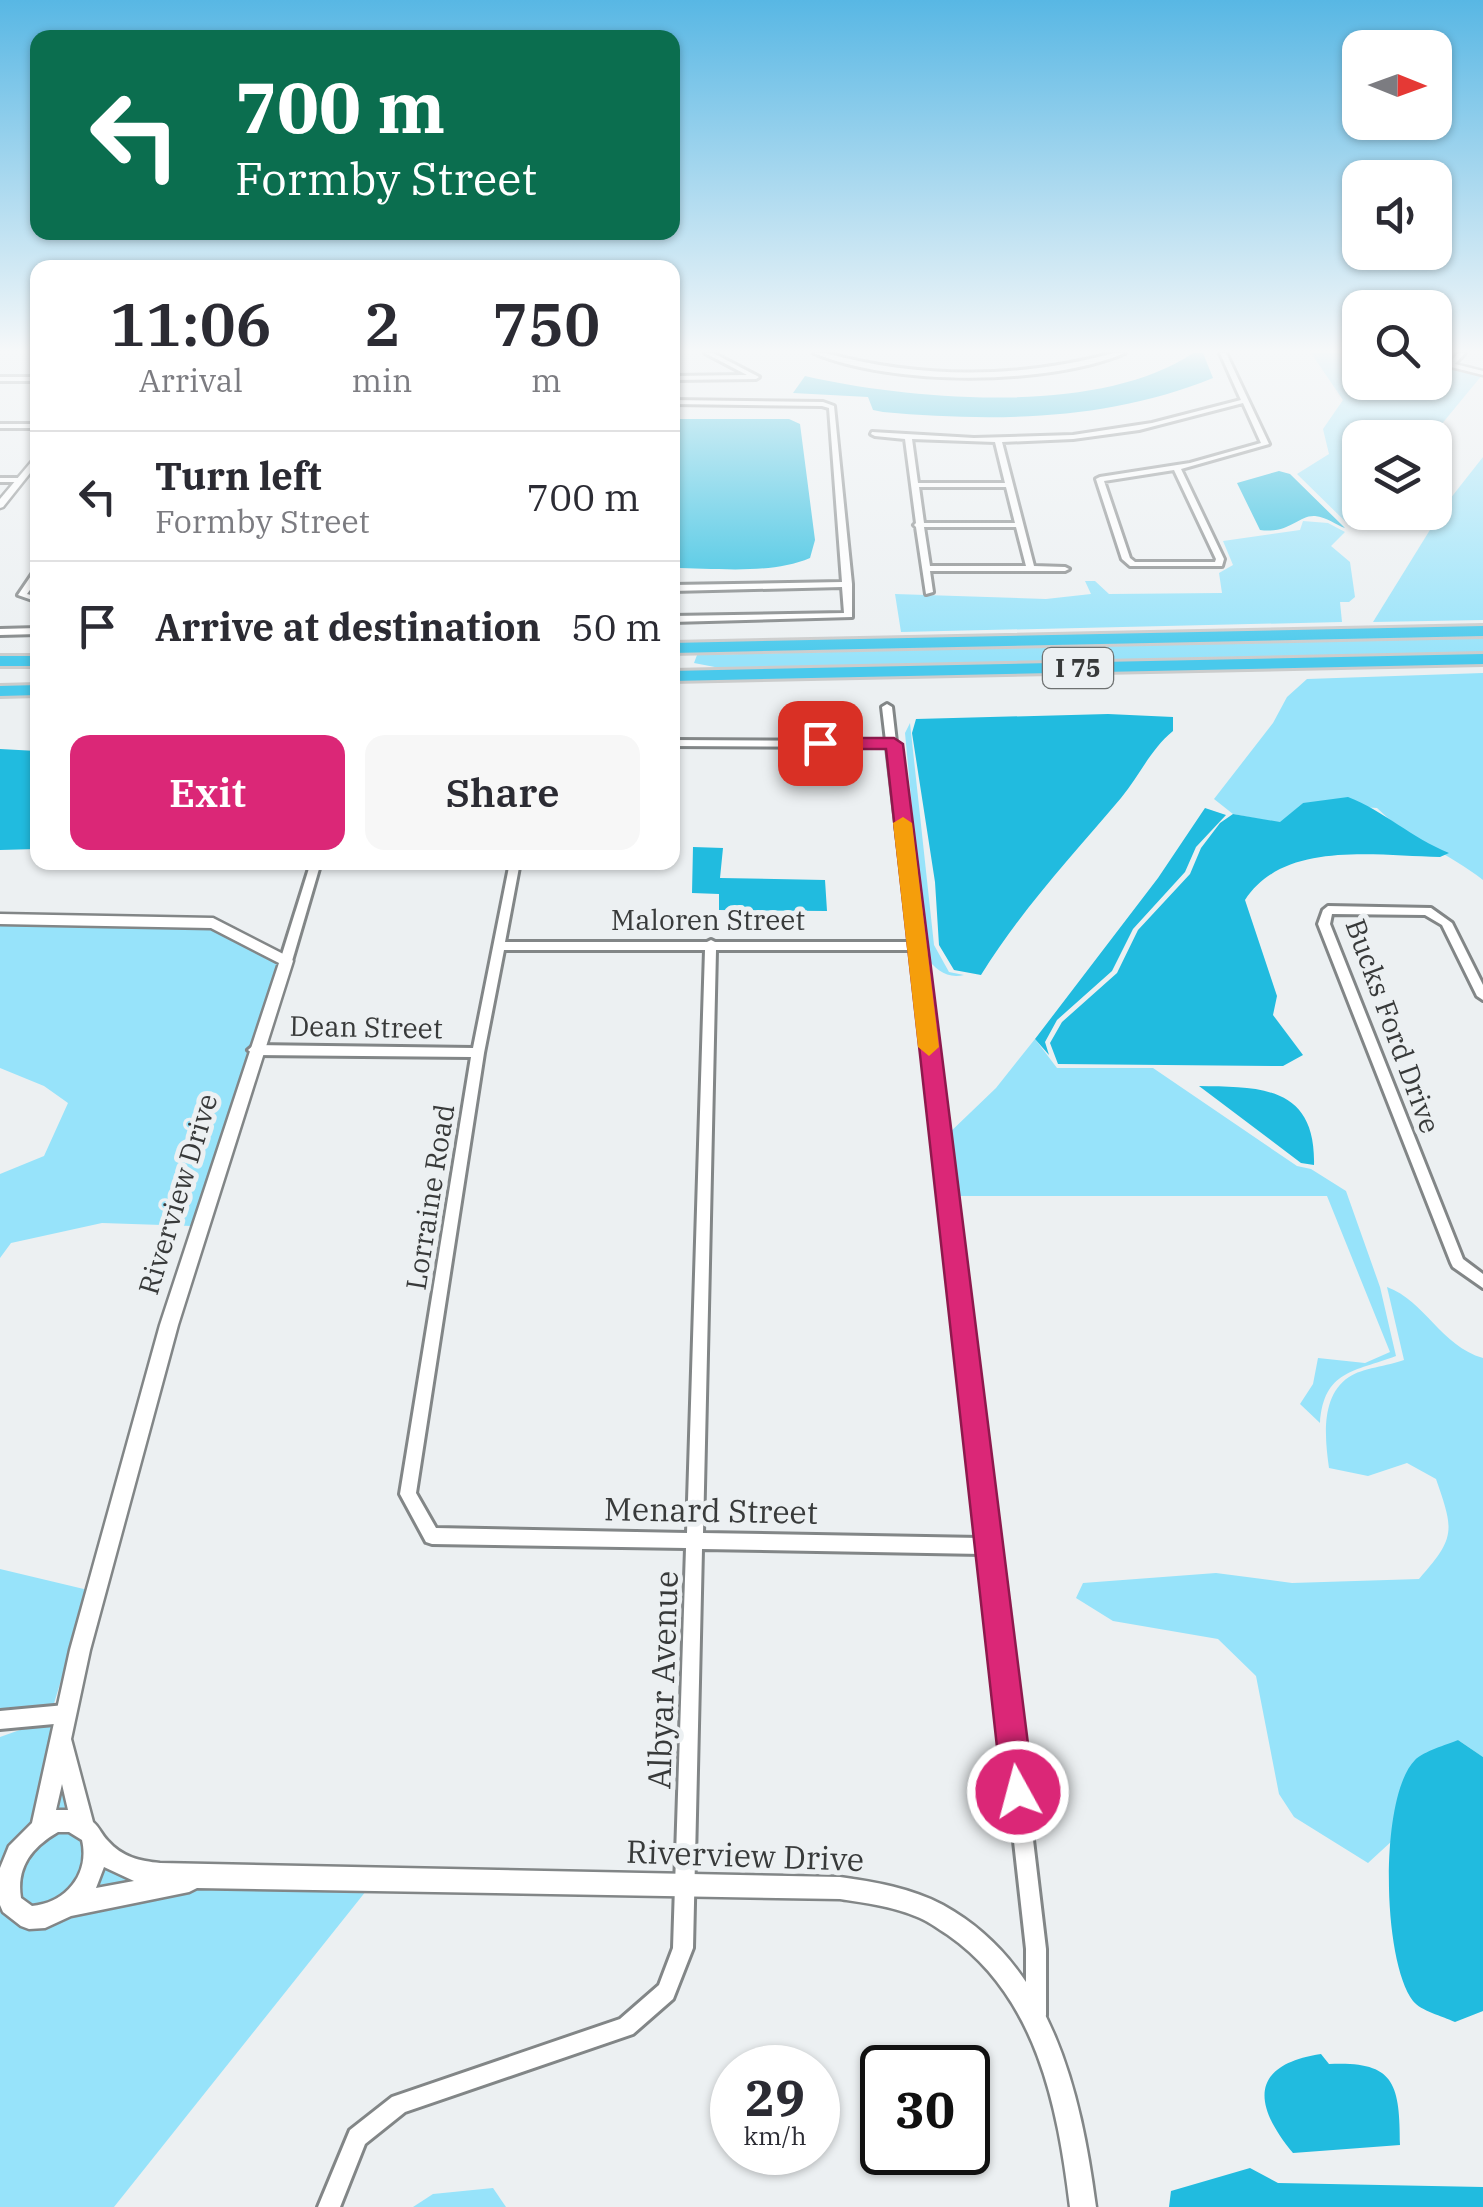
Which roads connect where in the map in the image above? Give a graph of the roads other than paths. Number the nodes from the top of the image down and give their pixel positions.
1 (836, 456) edge
2 (910, 456) edge
3 (1002, 456) edge
4 (1221, 456) edge
5 (30, 466) edge
6 (1178, 468) junction
7 (0, 480) edge
8 (18, 480) junction
9 (913, 485) junction
10 (1009, 485) junction
11 (0, 506) edge
12 (918, 525) junction
13 (1020, 525) junction
14 (925, 568) junction
15 (1031, 569) junction
16 (1065, 569) dead end
17 (848, 584) junction
18 (680, 588) edge
19 (929, 592) dead end
20 (680, 619) edge
21 (30, 631) edge
22 (1483, 631) edge
23 (0, 632) edge
24 (680, 648) edge
25 (30, 660) edge
26 (1483, 660) edge
27 (0, 661) edge
28 (680, 676) edge
29 (0, 690) edge
30 (30, 690) edge
31 (887, 707) dead end
32 (680, 743) edge
33 (894, 744) junction
34 (314, 870) edge
35 (513, 870) edge
36 (0, 920) edge
37 (711, 944) junction
38 (499, 946) junction
39 (917, 946) junction
40 (286, 961) junction
41 (1483, 996) edge
42 (254, 1050) junction
43 (478, 1053) junction
44 (1483, 1282) edge
45 (432, 1536) joint
46 (697, 1541) junction
47 (990, 1546) junction
48 (0, 1720) edge
49 (62, 1724) junction
50 (42, 1827) junction
51 (89, 1834) junction
52 (206, 1877) junction
53 (688, 1884) junction
54 (70, 1905) junction
55 (1036, 2018) junction
56 (328, 2207) edge
57 (1083, 2207) edge

1 - 17 street
2 - 9 street
3 - 10 street
4 - 6 street
5 - 8 street
6 - 6 street
7 - 8 street
8 - 11 street
9 - 10 street
9 - 12 street
10 - 13 street
12 - 13 street
12 - 14 street
13 - 15 street
14 - 15 street
14 - 19 street
15 - 16 street
17 - 18 street
17 - 20 street
21 - 23 street
22 - 24 highway, I 75
25 - 27 highway
26 - 28 highway, I 75
29 - 30 highway
31 - 33 street
32 - 33 street
33 - 39 street
34 - 40 street
35 - 38 street, Lorraine Road
36 - 40 street
37 - 38 street, Maloren Street
37 - 39 street, Maloren Street
37 - 46 street, Albyar Avenue
38 - 43 street, Lorraine Road
39 - 47 street
40 - 42 street, Riverview Drive
41 - 44 street, Bucks Ford Drive
42 - 43 street, Dean Street
42 - 49 street, Riverview Drive
43 - 45 street, Lorraine Road
45 - 46 street, Menard Street
46 - 47 street, Menard Street
46 - 53 street, Albyar Avenue
47 - 55 street
48 - 49 street
49 - 50 street, Riverview Drive
49 - 51 street, Riverview Drive
50 - 51 street
50 - 54 street, Riverview Drive
51 - 52 street, Riverview Drive
51 - 54 street
52 - 53 street, Riverview Drive
52 - 54 street, Riverview Drive
53 - 55 street, Riverview Drive
53 - 56 street, Albyar Avenue
55 - 57 street, Riverview Drive

